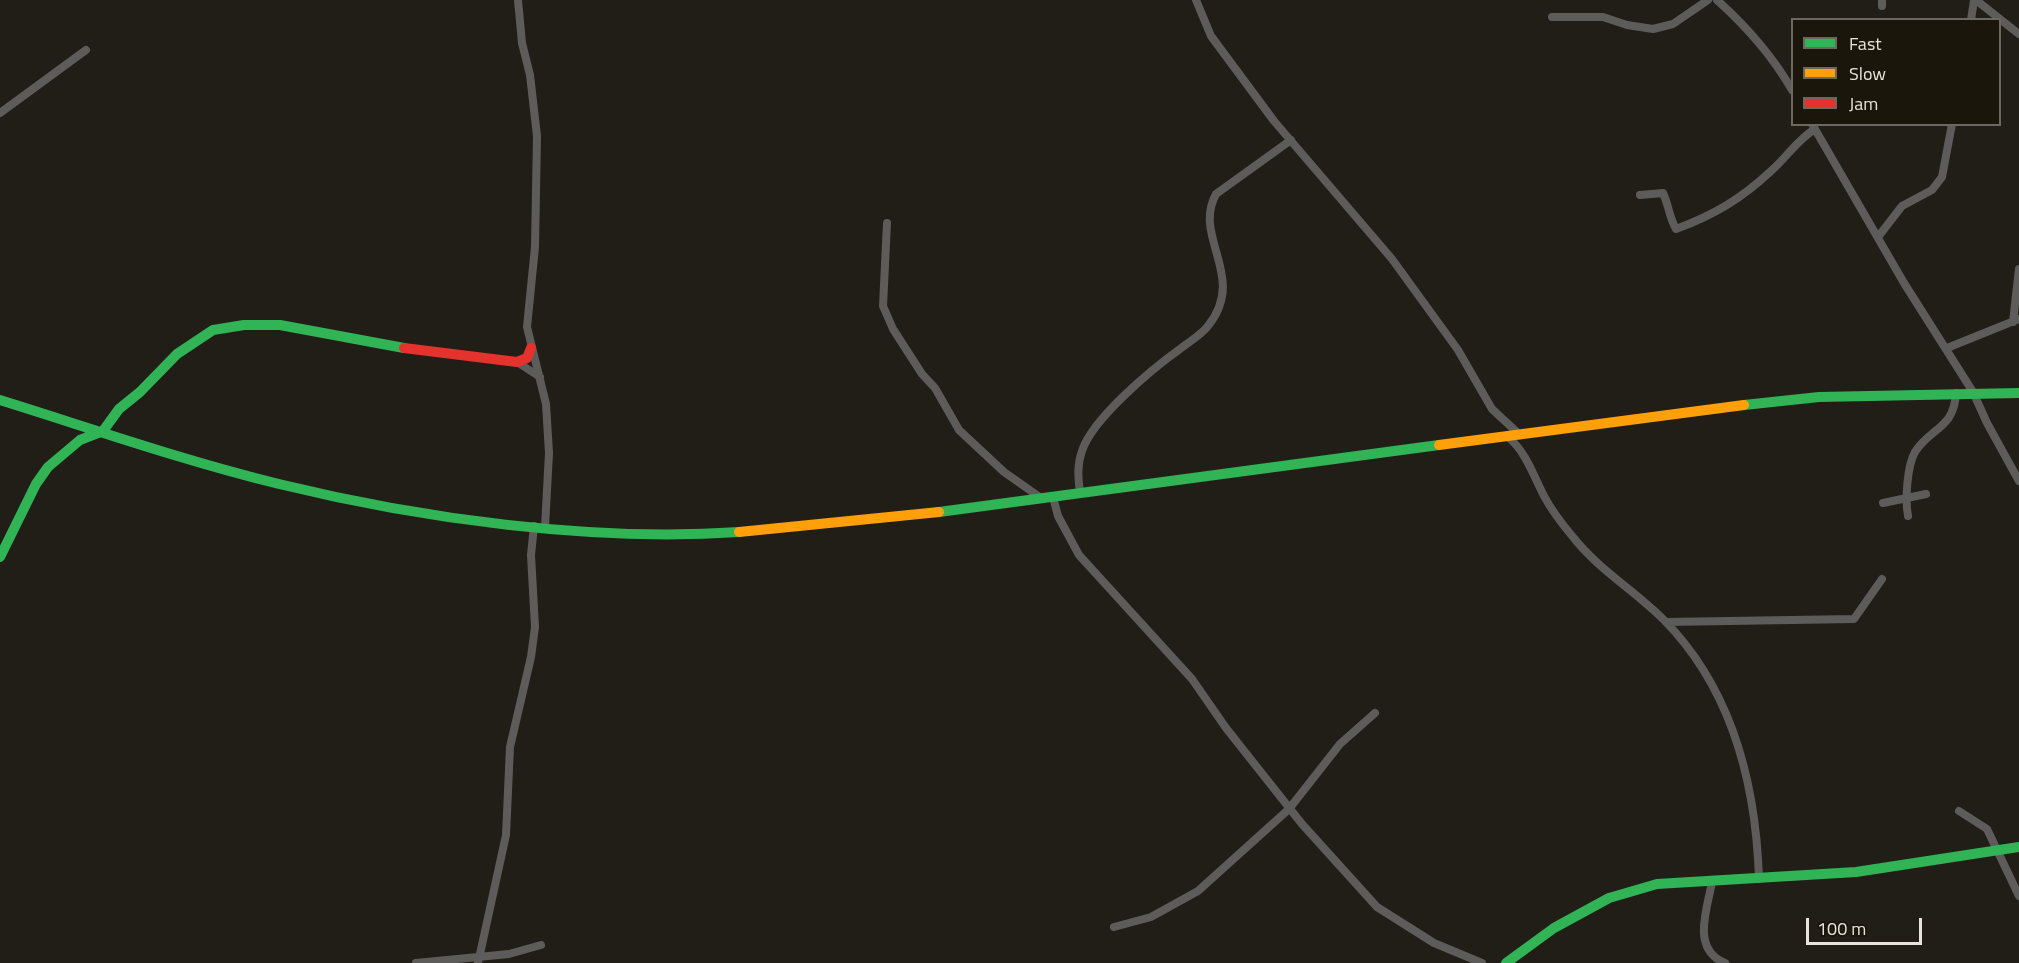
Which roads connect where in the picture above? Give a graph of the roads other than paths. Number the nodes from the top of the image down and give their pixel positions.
1 (518, 0) edge
2 (1196, 0) edge
3 (1708, 0) edge
4 (1717, 0) edge
5 (1975, 0) edge
6 (1552, 17) dead end
7 (1971, 18) edge
8 (1998, 18) edge
9 (2001, 20) edge
10 (2019, 34) edge
11 (86, 50) dead end
12 (1791, 88) edge
13 (0, 113) edge
14 (1952, 126) edge
15 (1814, 127) edge
16 (1291, 140) junction
17 (1640, 195) dead end
18 (887, 223) dead end
19 (1878, 237) junction
20 (2019, 268) edge
21 (2016, 320) edge
22 (531, 348) junction
23 (1947, 348) junction
24 (517, 362) junction
25 (540, 377) junction
26 (1973, 392) junction
27 (1956, 393) junction
28 (2019, 393) edge
29 (0, 400) edge
30 (79, 424) junction
31 (103, 431) junction
32 (1515, 437) junction
33 (80, 440) junction
34 (2019, 481) edge
35 (1080, 492) junction
36 (1926, 494) dead end
37 (1053, 496) junction
38 (1041, 498) junction
39 (1905, 499) junction
40 (1883, 503) dead end
41 (1908, 516) dead end
42 (539, 527) junction
43 (0, 557) edge
44 (1882, 579) dead end
45 (1666, 622) junction
46 (1375, 713) dead end
47 (1289, 809) junction
48 (1959, 811) dead end
49 (2019, 847) edge
50 (1996, 851) junction
51 (1759, 879) junction
52 (1712, 882) junction
53 (2019, 896) edge
54 (1114, 927) dead end
55 (541, 945) dead end
56 (479, 959) edge
57 (416, 963) edge
58 (1482, 963) edge
59 (1506, 963) edge
60 (1725, 963) edge

1 - 22 street
2 - 16 street
3 - 6 street
4 - 12 street
5 - 7 street
5 - 8 street
9 - 10 street
11 - 13 street
14 - 19 street
15 - 17 street
15 - 19 street
16 - 32 street
16 - 35 street
18 - 38 street
19 - 23 street
20 - 21 street
21 - 23 street
22 - 24 main road
22 - 25 street
23 - 26 street
24 - 25 street
24 - 31 main road
25 - 42 street
26 - 27 main road
26 - 28 main road
26 - 34 street
27 - 32 main road
27 - 39 street
29 - 30 main road
30 - 31 main road
30 - 33 street
31 - 33 main road
31 - 42 main road
32 - 35 main road
32 - 45 street
33 - 43 main road
35 - 37 main road
36 - 39 street
37 - 38 main road
37 - 47 street
38 - 42 main road
39 - 40 street
39 - 41 street
42 - 56 street
44 - 45 street
45 - 51 street
46 - 47 street
47 - 54 street
47 - 58 street
48 - 50 street
49 - 50 main road
50 - 51 main road
50 - 53 street
51 - 52 main road
52 - 59 main road
52 - 60 street
55 - 56 street
56 - 57 street

